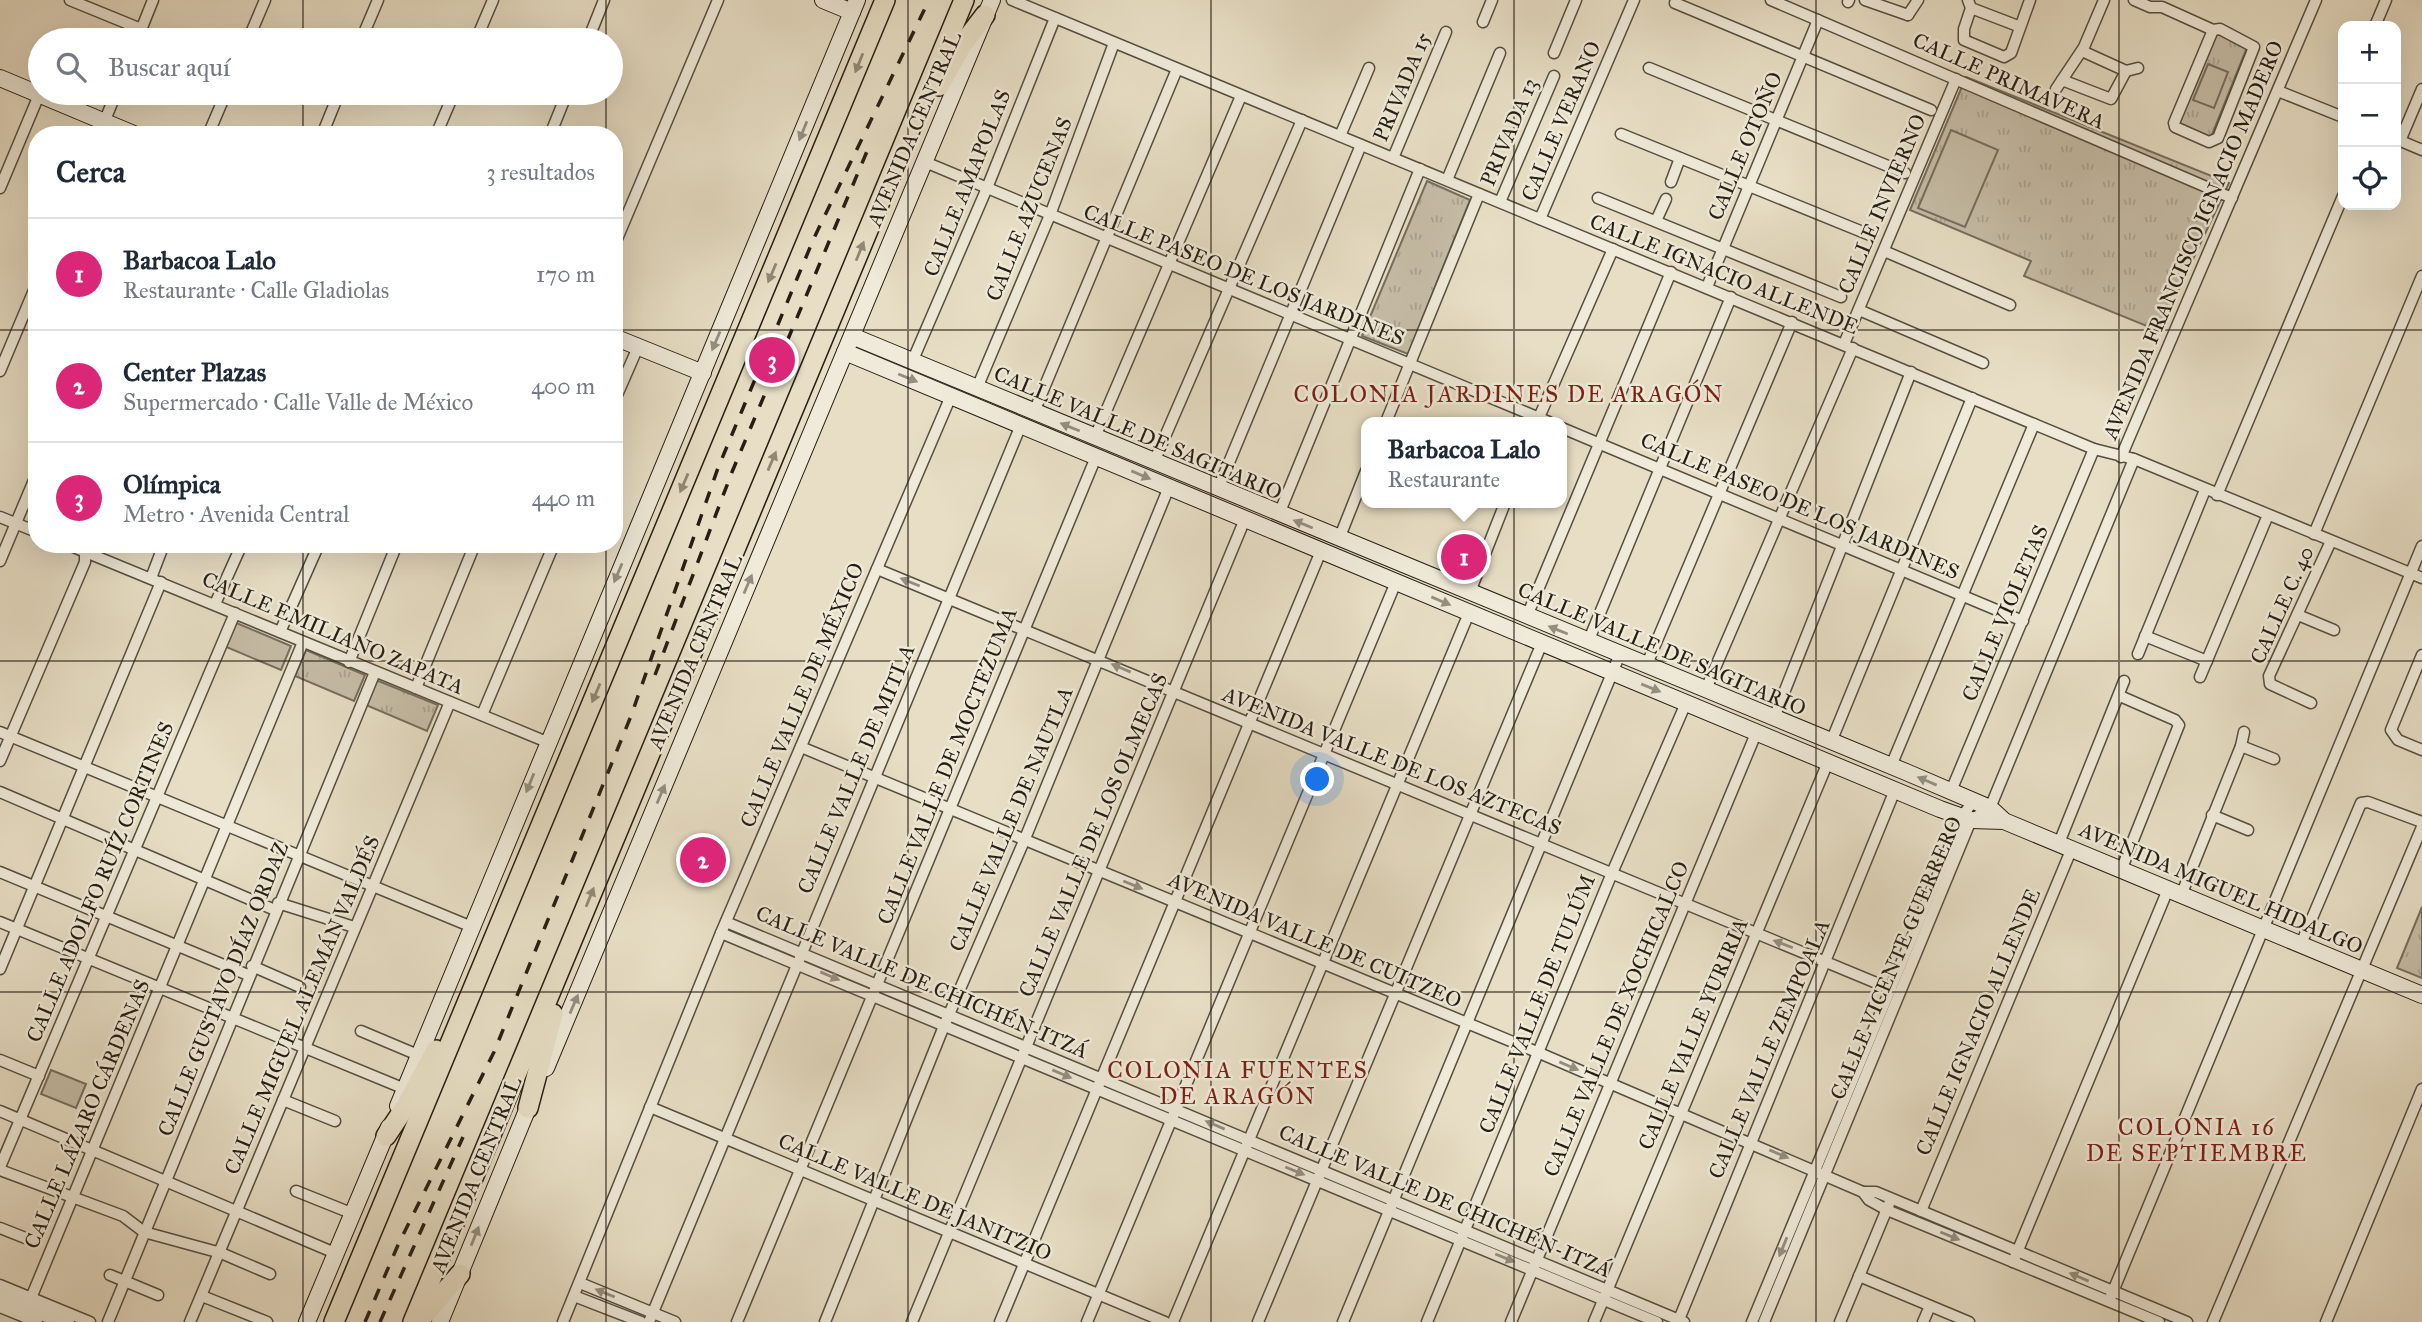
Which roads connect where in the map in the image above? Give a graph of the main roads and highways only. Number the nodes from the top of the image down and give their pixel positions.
1 (886, 0) edge
2 (964, 0) edge
3 (989, 7) edge
4 (909, 131) junction
5 (572, 940) junction
6 (463, 1012) junction
7 (528, 1108) road end
8 (386, 1136) road end
9 (460, 1275) road end
10 (334, 1322) edge
11 (416, 1322) edge

1 -> 6 highway
2 - 4 highway, AVENIDA CENTRAL
3 - 4 highway
5 -> 4 highway, AVENIDA CENTRAL
5 - 7 highway
5 - 11 highway, AVENIDA CENTRAL
6 - 8 highway
6 - 10 highway
9 - 11 highway

